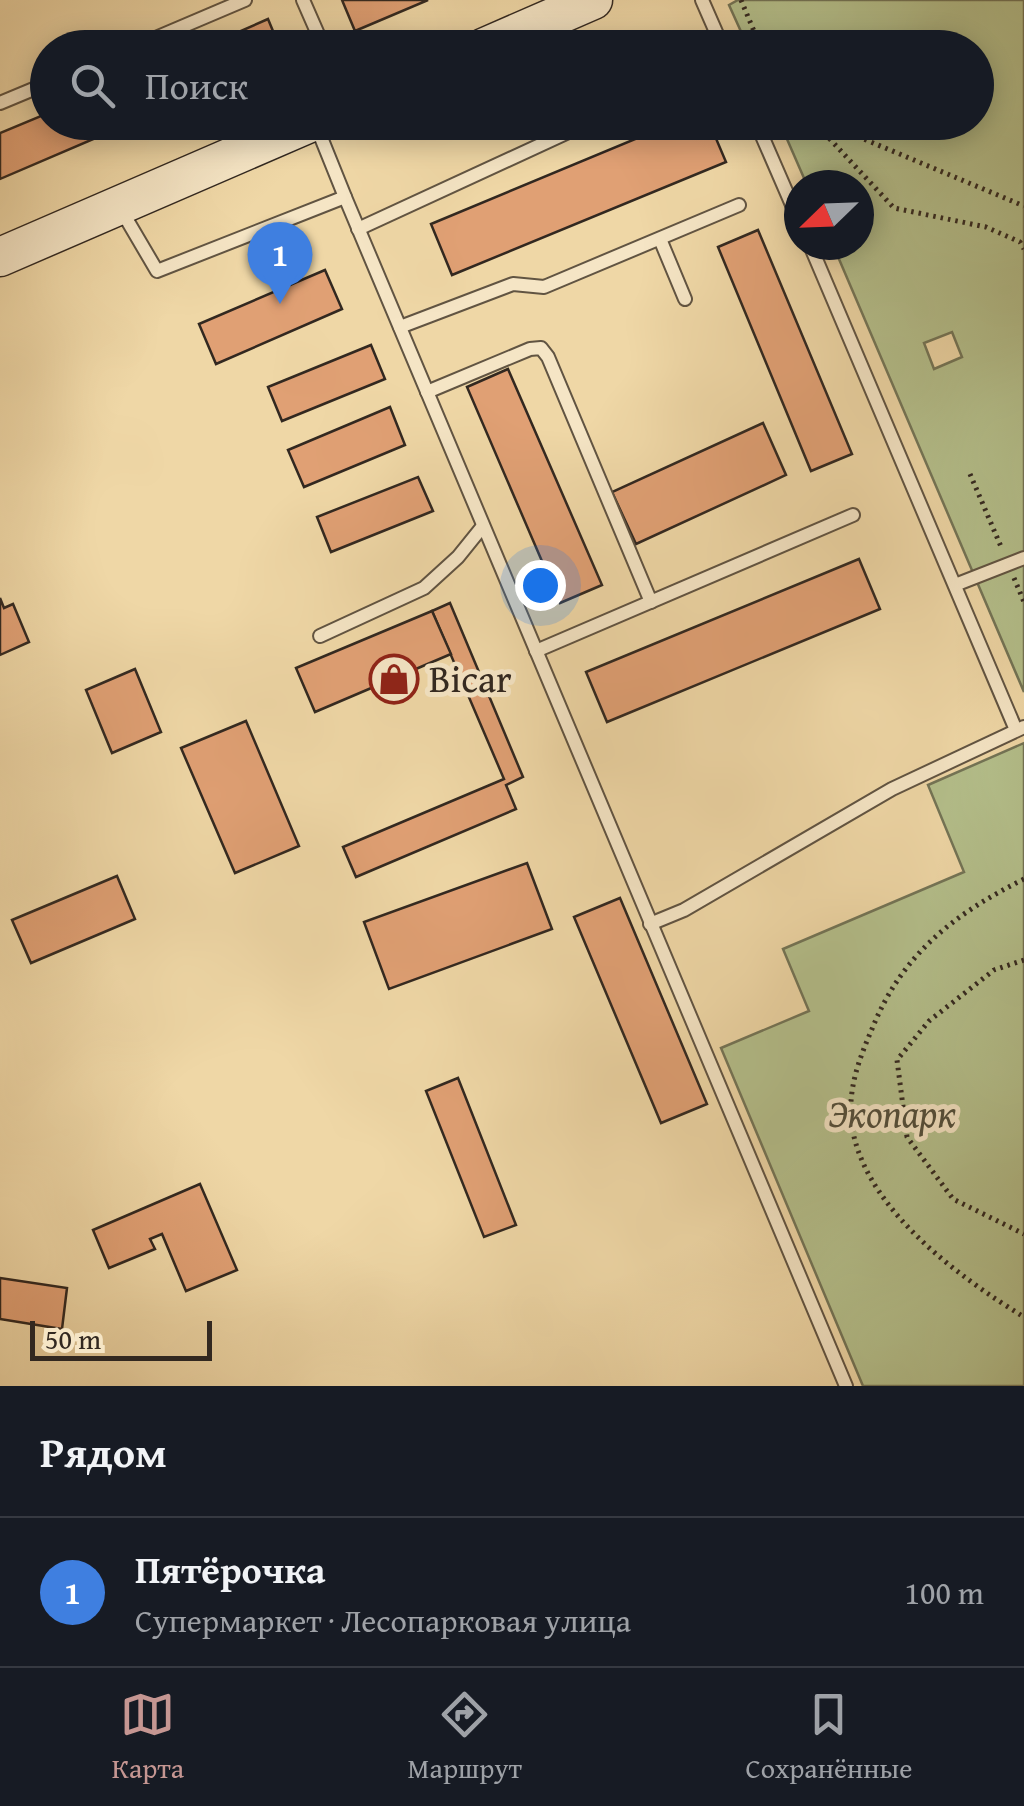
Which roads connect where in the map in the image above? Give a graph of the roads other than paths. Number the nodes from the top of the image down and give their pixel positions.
1 (245, 0) edge
2 (303, 0) edge
3 (593, 0) edge
4 (702, 0) edge
5 (174, 30) edge
6 (316, 30) edge
7 (524, 30) edge
8 (715, 30) edge
9 (30, 90) edge
10 (0, 103) edge
11 (272, 140) edge
12 (322, 140) edge
13 (551, 140) edge
14 (764, 140) edge
15 (784, 186) edge
16 (345, 196) junction
17 (739, 205) dead end
18 (119, 206) junction
19 (358, 229) junction
20 (660, 239) junction
21 (0, 256) edge
22 (816, 260) edge
23 (685, 299) dead end
24 (400, 327) junction
25 (426, 392) junction
26 (852, 515) dead end
27 (483, 526) junction
28 (1024, 558) edge
29 (954, 585) junction
30 (651, 602) junction
31 (320, 636) dead end
32 (536, 651) junction
33 (1020, 728) edge
34 (650, 924) junction
35 (846, 1386) edge

1 - 5 lane
2 - 6 lane
3 - 7 main road
4 - 8 lane
9 - 10 lane
11 - 18 main road
12 - 16 lane
13 - 19 lane
14 - 15 lane
16 - 18 lane
16 - 19 lane
17 - 20 lane
18 - 21 main road
19 - 24 lane
20 - 23 lane
20 - 24 lane
22 - 29 lane
24 - 25 lane
25 - 27 lane
25 - 30 lane
26 - 30 lane
27 - 31 lane
27 - 32 lane
28 - 29 lane
29 - 33 lane
30 - 32 lane
32 - 34 lane
33 - 34 lane
34 - 35 lane

